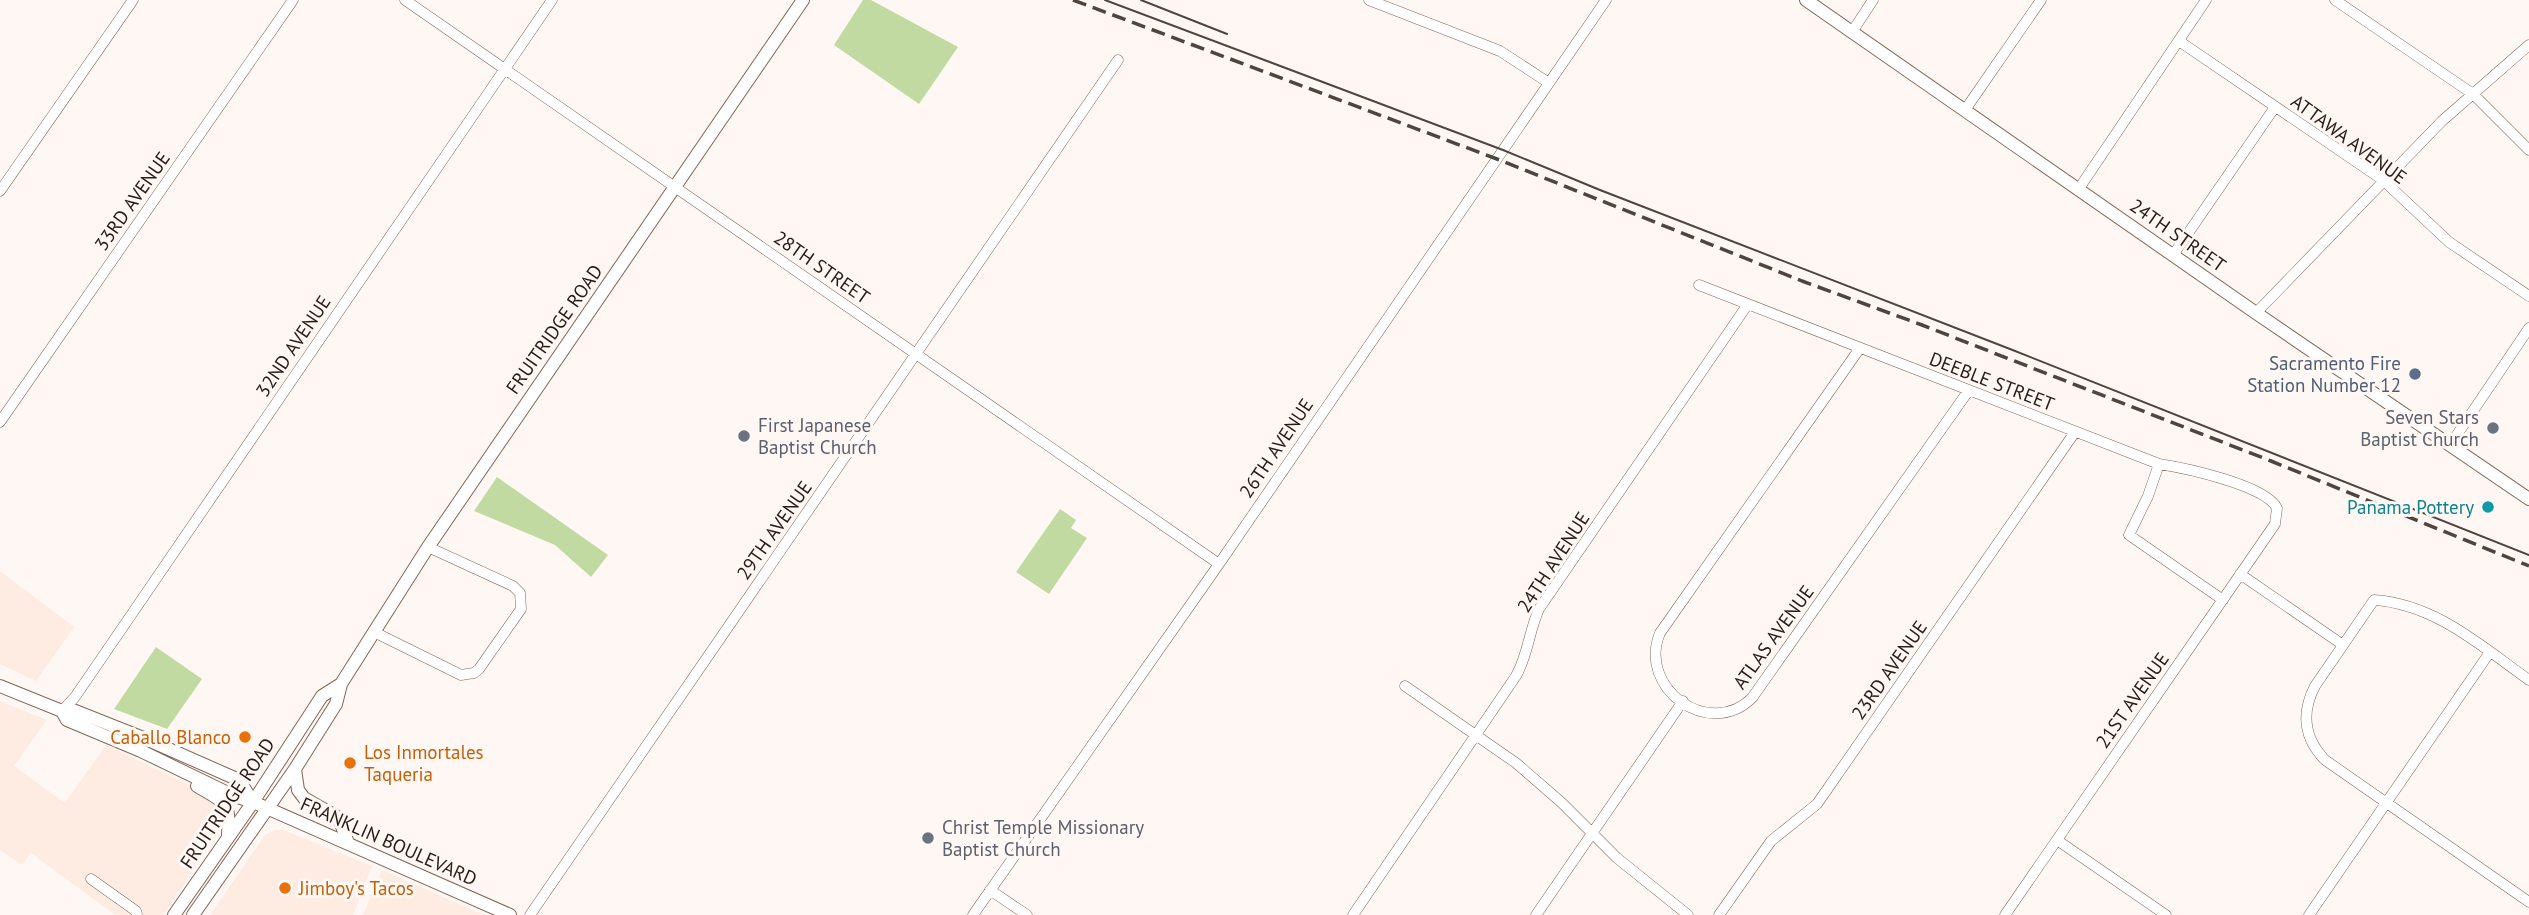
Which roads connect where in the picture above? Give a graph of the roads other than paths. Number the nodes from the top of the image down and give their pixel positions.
1 (133, 0) edge
2 (293, 0) edge
3 (405, 0) edge
4 (552, 0) edge
5 (803, 0) edge
6 (1369, 0) edge
7 (1606, 0) edge
8 (1807, 0) edge
9 (1873, 0) edge
10 (2041, 0) edge
11 (2206, 0) edge
12 (2335, 0) edge
13 (1852, 32) junction
14 (2179, 41) junction
15 (2529, 45) edge
16 (1118, 61) dead end
17 (505, 69) junction
18 (1549, 83) junction
19 (2473, 94) junction
20 (2275, 107) junction
21 (1965, 110) junction
22 (2529, 150) edge
23 (2383, 180) junction
24 (675, 187) junction
25 (2078, 190) junction
26 (0, 191) edge
27 (2173, 255) junction
28 (1699, 285) dead end
29 (2529, 296) edge
30 (1748, 304) junction
31 (2256, 313) junction
32 (2529, 328) edge
33 (1860, 348) junction
34 (916, 354) junction
35 (1969, 390) junction
36 (0, 422) edge
37 (2075, 432) junction
38 (2451, 445) junction
39 (2159, 464) junction
40 (2529, 499) edge
41 (2274, 501) joint
42 (428, 547) junction
43 (1219, 564) junction
44 (2240, 574) junction
45 (2223, 600) junction
46 (374, 632) junction
47 (2343, 645) junction
48 (2490, 652) junction
49 (2529, 680) edge
50 (341, 684) junction
51 (0, 686) edge
52 (1405, 686) dead end
53 (1684, 701) junction
54 (62, 711) junction
55 (1476, 735) junction
56 (180, 769) junction
57 (295, 769) junction
58 (253, 802) junction
59 (2386, 803) junction
60 (267, 808) junction
61 (1592, 834) junction
62 (228, 836) junction
63 (2057, 840) junction
64 (348, 843) junction
65 (91, 879) dead end
66 (990, 890) junction
67 (2529, 902) edge
68 (137, 915) edge
69 (174, 915) edge
70 (193, 915) edge
71 (510, 915) edge
72 (530, 915) edge
73 (973, 915) edge
74 (1027, 915) edge
75 (1353, 915) edge
76 (1536, 915) edge
77 (1688, 915) edge
78 (1718, 915) edge
79 (2005, 915) edge
80 (2166, 915) edge
81 (2309, 915) edge

1 - 26 street
2 - 36 street, 33RD AVENUE
3 - 17 street, 28TH STREET
4 - 17 street, 32ND AVENUE
5 - 24 main road, FRUITRIDGE ROAD
6 - 18 street
7 - 18 street, 26TH AVENUE
8 - 13 main road, 24TH STREET
9 - 13 street
10 - 21 street
11 - 14 street
12 - 19 street
13 - 21 main road, 24TH STREET
14 - 20 street, ATTAWA AVENUE
14 - 25 street
15 - 19 street
16 - 34 street, 29TH AVENUE
17 - 24 street, 28TH STREET
17 - 54 street, 32ND AVENUE
18 - 43 street, 26TH AVENUE
19 - 22 street
19 - 23 street
20 - 23 street, ATTAWA AVENUE
20 - 27 street
21 - 25 main road, 24TH STREET
23 - 29 street, ATTAWA AVENUE
23 - 31 street
24 - 34 street, 28TH STREET
24 - 42 main road, FRUITRIDGE ROAD
25 - 27 main road, 24TH STREET
27 - 31 main road, 24TH STREET
28 - 30 street, DEEBLE STREET
30 - 33 street, DEEBLE STREET
30 - 55 street, 24TH AVENUE
31 - 38 main road, 24TH STREET
32 - 38 street
33 - 35 street, DEEBLE STREET
33 - 53 street
34 - 43 street, 28TH STREET
34 - 72 street, 29TH AVENUE
35 - 37 street, DEEBLE STREET
35 - 53 street, ATLAS AVENUE
37 - 39 street, DEEBLE STREET
37 - 78 street, 23RD AVENUE
38 - 40 main road, 24TH STREET
39 - 41 street, DEEBLE STREET
39 - 45 street
41 - 44 street, 21ST AVENUE
42 - 46 main road, FRUITRIDGE ROAD
42 - 46 street
43 - 66 street, 26TH AVENUE
44 - 45 street, 21ST AVENUE
44 - 47 street
45 - 63 street, 21ST AVENUE
46 - 50 main road, FRUITRIDGE ROAD
47 - 48 street
47 - 59 street
48 - 49 street
48 - 59 street
50 - 57 main road, FRUITRIDGE ROAD
50 - 58 main road, FRUITRIDGE ROAD
51 - 54 main road, FRANKLIN BOULEVARD
52 - 55 street
53 - 61 street
54 - 56 main road, FRANKLIN BOULEVARD
54 - 58 main road, FRANKLIN BOULEVARD
55 - 61 street
55 - 75 street, 24TH AVENUE
56 - 58 main road, FRANKLIN BOULEVARD
56 - 62 main road
57 - 60 main road, FRUITRIDGE ROAD
57 - 64 main road
58 - 60 main road, FRANKLIN BOULEVARD
58 - 62 main road, FRUITRIDGE ROAD
59 - 67 street
59 - 81 street
60 - 64 main road, FRANKLIN BOULEVARD
60 - 70 main road, FRUITRIDGE ROAD
61 - 76 street
61 - 77 street
62 - 69 main road, FRUITRIDGE ROAD
63 - 79 street, 21ST AVENUE
63 - 80 street
64 - 71 main road, FRANKLIN BOULEVARD
65 - 68 street
66 - 73 street, 26TH AVENUE
66 - 74 street

